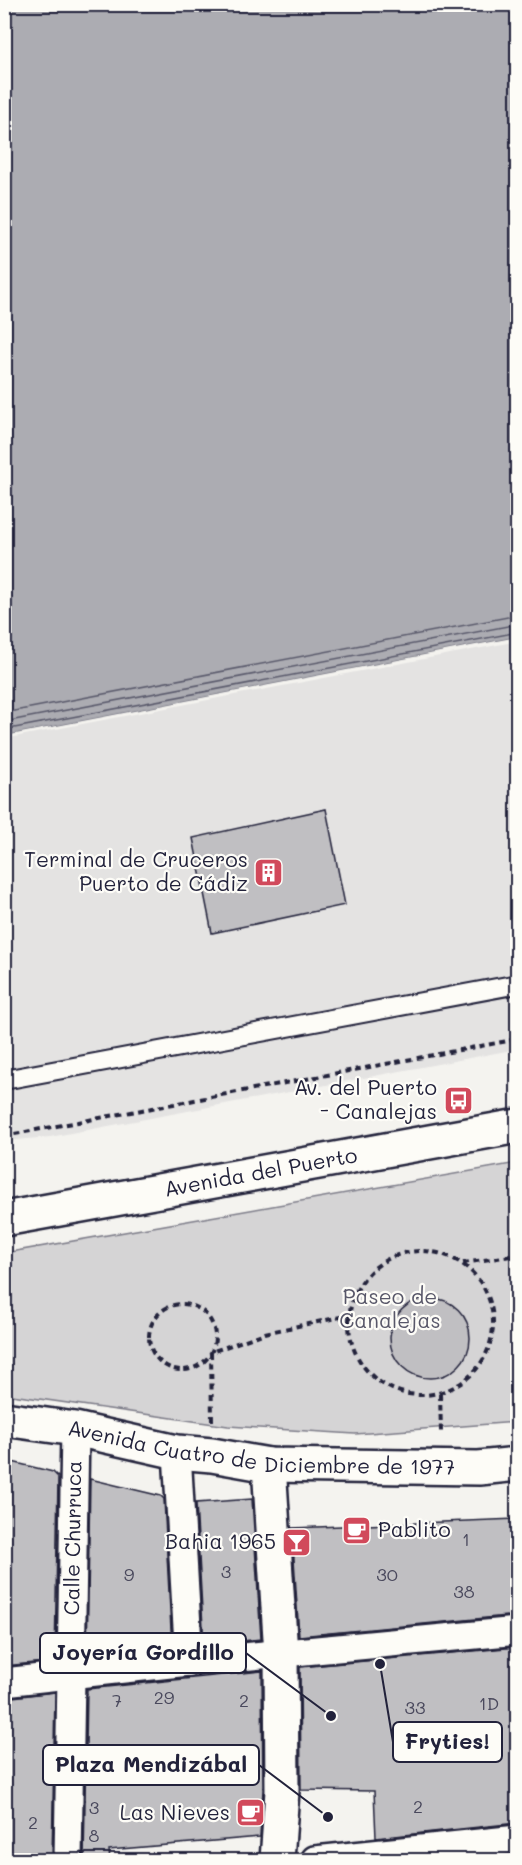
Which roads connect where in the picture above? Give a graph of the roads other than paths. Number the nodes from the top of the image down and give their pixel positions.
1 (518, 984) edge
2 (4, 1080) edge
3 (518, 1126) edge
4 (4, 1219) edge
5 (4, 1419) edge
6 (75, 1429) junction
7 (177, 1452) junction
8 (518, 1464) edge
9 (269, 1465) junction
10 (518, 1631) edge
11 (281, 1654) junction
12 (189, 1662) junction
13 (71, 1675) junction
14 (4, 1682) edge
15 (518, 1839) edge
16 (68, 1860) edge
17 (277, 1860) edge
18 (315, 1860) edge

1 - 2 lane
3 - 4 street, Avenida del Puerto
5 - 6 street, Avenida Cuatro de Diciembre de 1977
6 - 7 street, Avenida Cuatro de Diciembre de 1977
6 - 13 street, Calle Churruca
7 - 9 street, Avenida Cuatro de Diciembre de 1977
7 - 12 street
8 - 9 street, Avenida Cuatro de Diciembre de 1977
9 - 11 street
10 - 11 street
11 - 12 street
11 - 17 street
12 - 13 street
13 - 14 street
13 - 16 street, Calle Churruca
15 - 18 street

